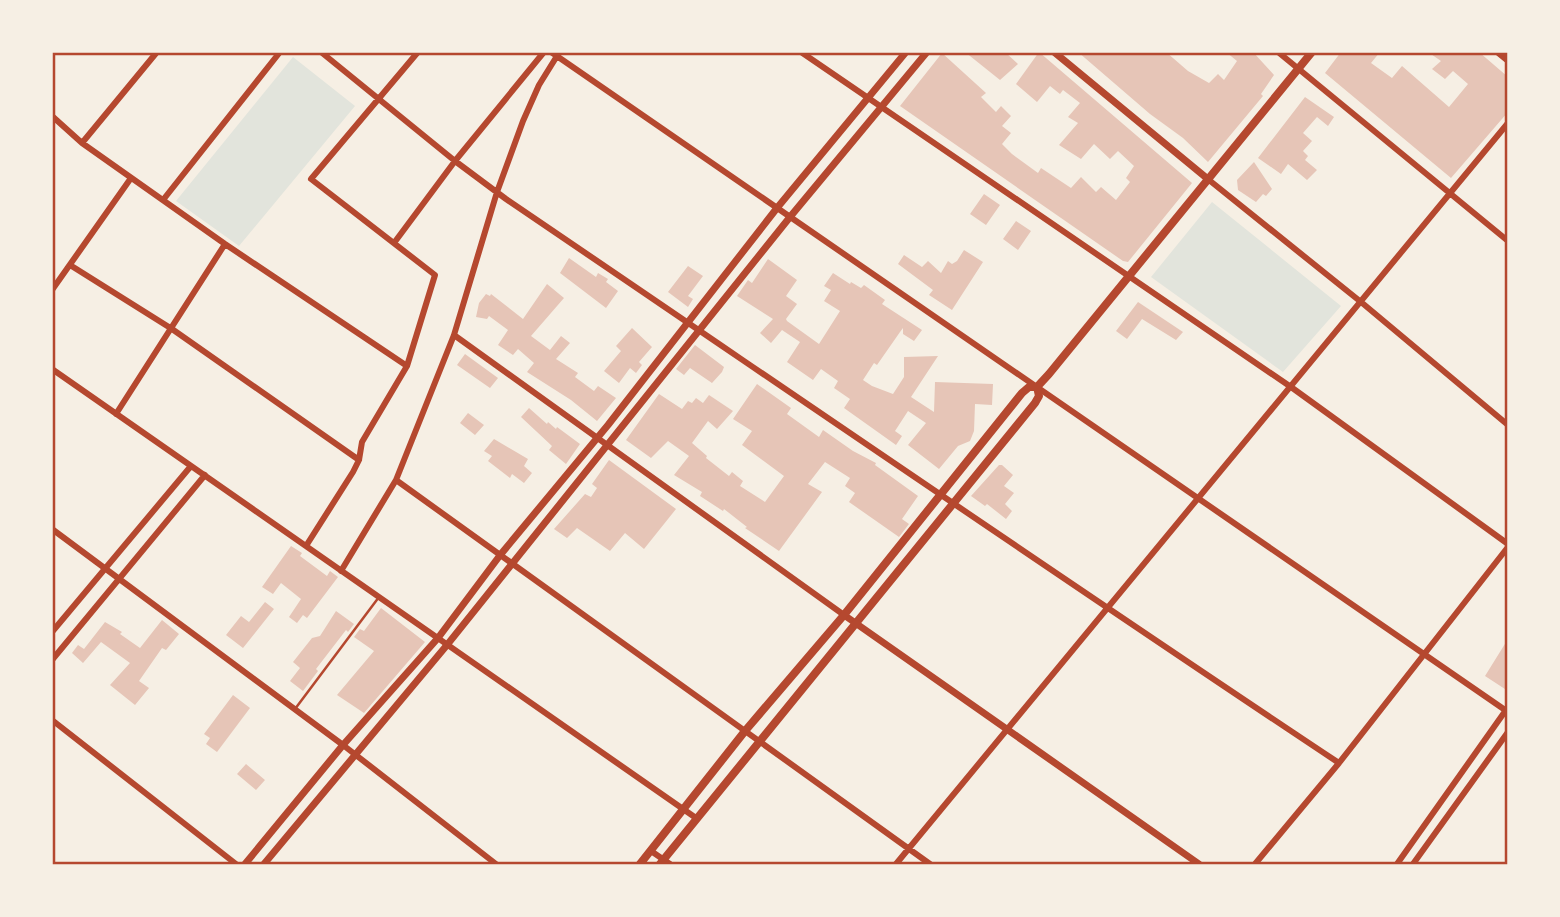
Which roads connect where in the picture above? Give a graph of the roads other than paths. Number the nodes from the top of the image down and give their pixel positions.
1 (157, 52) edge
2 (280, 52) edge
3 (321, 52) edge
4 (418, 52) edge
5 (544, 52) edge
6 (801, 52) edge
7 (906, 52) edge
8 (927, 52) edge
9 (1054, 52) edge
10 (1278, 52) edge
11 (1312, 52) edge
12 (1497, 52) edge
13 (554, 54) edge
14 (1507, 61) edge
15 (1299, 69) junction
16 (868, 98) junction
17 (379, 99) junction
18 (882, 108) junction
19 (52, 116) edge
20 (1507, 123) edge
21 (82, 142) junction
22 (455, 161) junction
23 (131, 177) junction
24 (1209, 180) junction
25 (498, 192) junction
26 (1450, 194) junction
27 (163, 200) junction
28 (777, 208) junction
29 (790, 217) junction
30 (1507, 241) edge
31 (394, 243) junction
32 (225, 244) junction
33 (70, 265) junction
34 (1129, 276) junction
35 (52, 290) edge
36 (1361, 302) junction
37 (688, 322) junction
38 (172, 329) junction
39 (699, 330) junction
40 (454, 335) junction
41 (407, 366) junction
42 (52, 369) edge
43 (1037, 387) junction
44 (1291, 387) junction
45 (116, 414) junction
46 (1507, 425) edge
47 (598, 437) junction
48 (607, 444) junction
49 (359, 460) junction
50 (191, 466) junction
51 (205, 475) junction
52 (396, 480) junction
53 (940, 493) junction
54 (1198, 499) junction
55 (954, 502) junction
56 (52, 528) edge
57 (306, 546) junction
58 (1507, 546) edge
59 (501, 554) junction
60 (512, 562) junction
61 (106, 568) junction
62 (341, 571) junction
63 (119, 579) junction
64 (379, 597) junction
65 (1108, 609) junction
66 (844, 615) junction
67 (856, 623) junction
68 (52, 632) edge
69 (438, 638) junction
70 (447, 645) junction
71 (1424, 654) junction
72 (52, 660) edge
73 (295, 709) junction
74 (1506, 711) edge
75 (52, 720) edge
76 (1007, 729) junction
77 (746, 731) junction
78 (1507, 732) edge
79 (760, 741) junction
80 (343, 745) junction
81 (354, 754) junction
82 (1339, 763) junction
83 (683, 809) junction
84 (696, 818) junction
85 (909, 849) junction
86 (651, 851) junction
87 (665, 863) edge
88 (236, 864) edge
89 (245, 864) edge
90 (264, 864) edge
91 (496, 864) edge
92 (640, 864) edge
93 (895, 864) edge
94 (930, 864) edge
95 (1199, 864) edge
96 (1255, 864) edge
97 (1397, 864) edge
98 (1413, 864) edge

1 - 21 street
2 - 27 street
3 - 17 street
4 - 17 street
5 - 22 street
6 - 16 street
7 - 16 street
8 - 18 street
9 - 24 street
10 - 15 street
11 - 15 main road
12 - 14 street
13 - 25 street
13 - 28 street
15 - 24 main road
15 - 26 street
16 - 18 street
16 - 28 street
17 - 22 street
17 - 31 street
18 - 29 street
18 - 34 street
19 - 21 street
20 - 26 street
21 - 23 street
22 - 25 street
22 - 31 street
23 - 27 street
23 - 33 street
24 - 34 main road
24 - 36 street
25 - 37 street
25 - 40 street
26 - 30 street
26 - 36 street
27 - 32 street
28 - 29 street
28 - 37 street
29 - 39 street
29 - 43 street
31 - 41 street
32 - 38 street
32 - 41 street
33 - 35 street
33 - 38 street
34 - 43 main road
34 - 44 street
36 - 44 street
36 - 46 street
37 - 39 street
37 - 47 street
38 - 45 street
38 - 49 street
39 - 48 street
39 - 53 street
40 - 47 street
40 - 52 street
41 - 49 street
42 - 45 street
43 - 53 main road
43 - 54 street
43 - 55 main road
44 - 54 street
44 - 58 street
45 - 50 street
47 - 48 street
47 - 59 street
48 - 60 street
48 - 66 street
49 - 57 street
50 - 51 street
50 - 61 street
51 - 57 street
51 - 63 street
52 - 59 street
52 - 62 street
53 - 55 street
53 - 66 main road
54 - 65 street
54 - 71 street
55 - 65 street
55 - 67 main road
56 - 61 street
57 - 62 street
58 - 71 street
59 - 60 street
59 - 69 street
60 - 70 street
60 - 77 street
61 - 63 street
61 - 68 street
62 - 64 street
63 - 72 street
63 - 73 street
64 - 69 street
64 - 73 lane
65 - 76 street
65 - 82 street
66 - 67 street
66 - 77 main road
67 - 76 street
67 - 79 main road
69 - 70 street
69 - 80 street
70 - 81 street
70 - 83 street
71 - 74 street
71 - 82 street
73 - 80 street
74 - 97 street
75 - 88 street
76 - 85 street
76 - 95 street
77 - 79 street
77 - 83 main road
78 - 98 street
79 - 84 main road
79 - 85 street
80 - 81 street
80 - 89 street
81 - 90 street
81 - 91 street
82 - 96 street
83 - 84 street
83 - 86 main road
84 - 87 main road
85 - 93 street
85 - 94 street
86 - 87 street
86 - 92 main road

